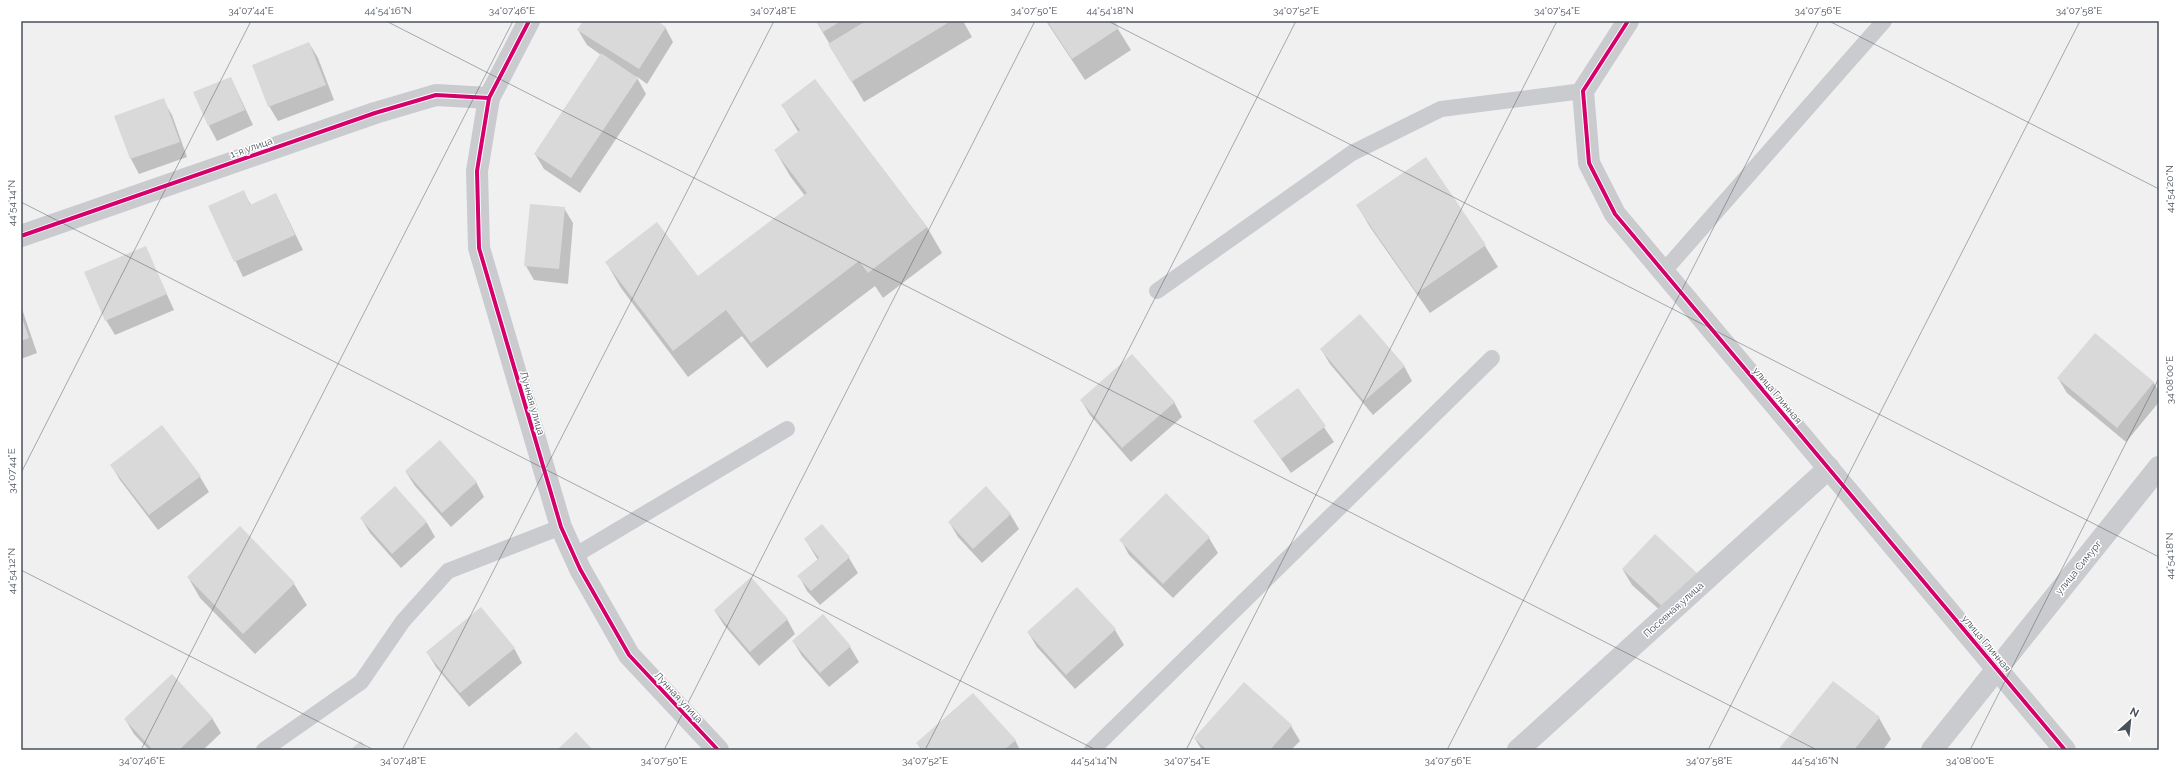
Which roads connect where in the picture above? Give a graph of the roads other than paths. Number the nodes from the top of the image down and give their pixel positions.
1 (529, 21) edge
2 (1628, 21) edge
3 (1884, 21) edge
4 (1583, 91) junction
5 (489, 98) junction
6 (21, 236) edge
7 (1664, 271) junction
8 (1157, 290) dead end
9 (1492, 358) dead end
10 (787, 429) dead end
11 (2159, 467) edge
12 (1829, 468) junction
13 (561, 527) junction
14 (574, 556) junction
15 (1997, 667) junction
16 (264, 750) edge
17 (718, 750) edge
18 (1092, 750) edge
19 (1518, 750) edge
20 (1932, 750) edge
21 (2065, 750) edge

1 - 5 street, Лунная улица
2 - 4 street
3 - 7 lane
4 - 7 street, улица Глинная
4 - 8 lane
5 - 6 street, 1-я улица
5 - 13 street, Лунная улица
7 - 12 street, улица Глинная
9 - 18 lane
10 - 14 lane
11 - 15 street, улица Симург
12 - 15 street, улица Глинная
12 - 19 street, Посевная улица
13 - 14 street, Лунная улица
13 - 16 lane
14 - 17 street, Лунная улица
15 - 20 street, улица Симург
15 - 21 street, улица Глинная

